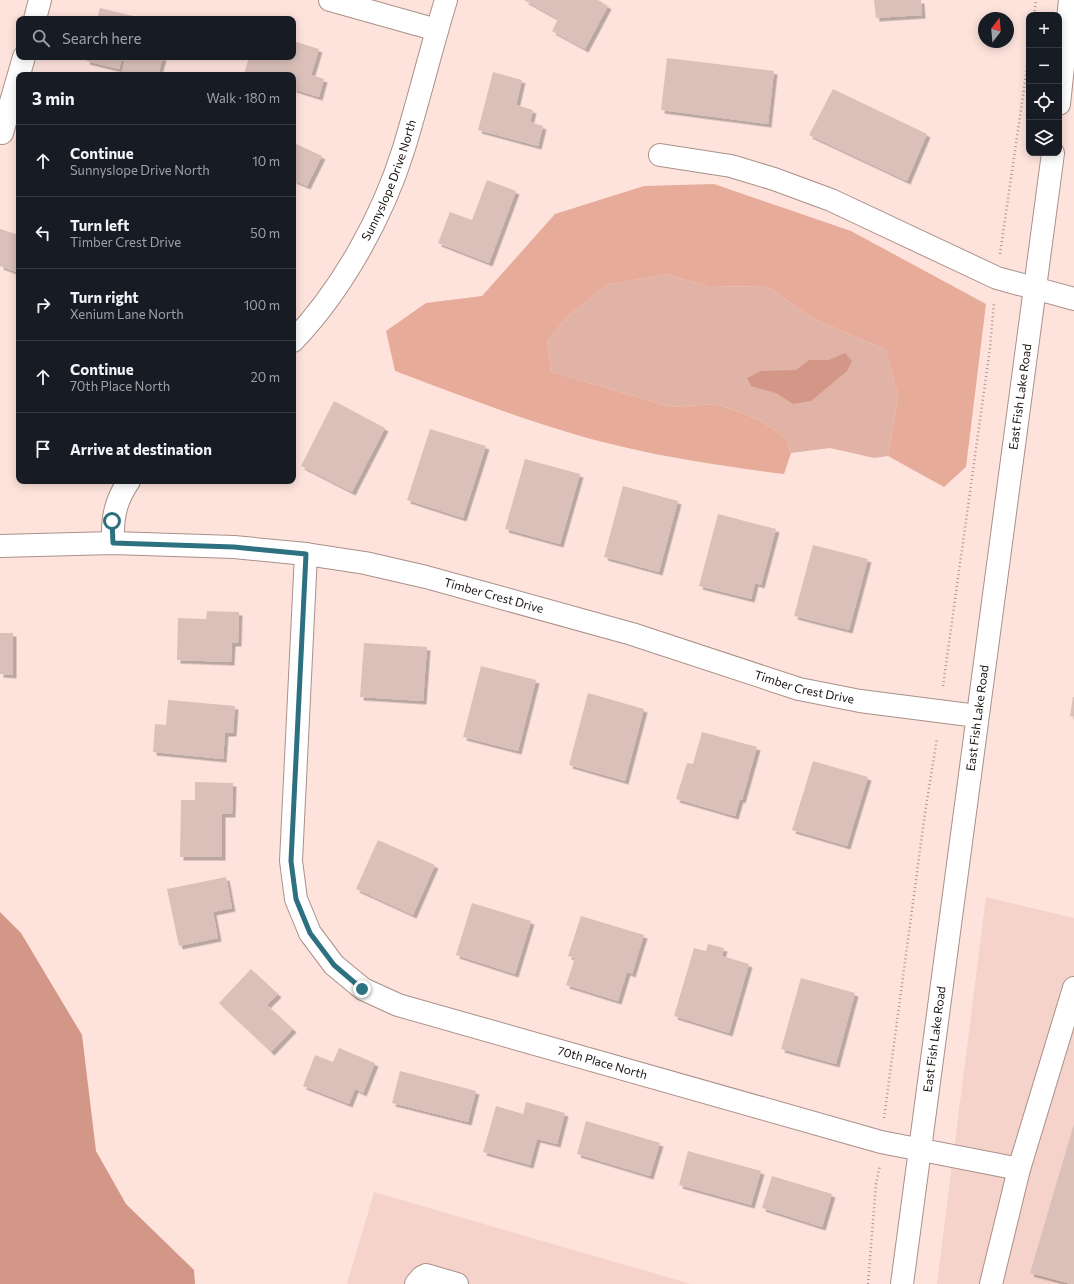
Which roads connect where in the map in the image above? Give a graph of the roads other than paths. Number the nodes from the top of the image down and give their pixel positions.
1 (40, 0) edge
2 (330, 0) edge
3 (446, 0) edge
4 (1070, 0) edge
5 (36, 16) edge
6 (437, 30) junction
7 (23, 60) edge
8 (20, 72) edge
9 (1061, 84) edge
10 (16, 85) edge
11 (2, 134) dead end
12 (660, 155) dead end
13 (1053, 156) edge
14 (1035, 289) junction
15 (1074, 299) edge
16 (296, 338) edge
17 (126, 484) edge
18 (113, 543) junction
19 (0, 546) edge
20 (306, 554) junction
21 (977, 716) junction
22 (1074, 988) edge
23 (919, 1150) junction
24 (1019, 1169) junction
25 (416, 1284) edge
26 (457, 1284) edge
27 (902, 1284) edge
28 (991, 1284) edge

1 - 5 street
2 - 6 street
3 - 6 street, Sunnyslope Drive North
4 - 9 street
6 - 16 street, Sunnyslope Drive North
7 - 8 street
10 - 11 street
12 - 14 street
13 - 14 street, East Fish Lake Road
14 - 15 street
14 - 21 street, East Fish Lake Road
17 - 18 street
18 - 19 street, Timber Crest Drive
18 - 20 street, Timber Crest Drive
20 - 21 street, Timber Crest Drive
20 - 23 street, 70th Place North
21 - 23 street, East Fish Lake Road
22 - 24 street
23 - 24 street, 70th Place North
23 - 27 street, East Fish Lake Road
24 - 28 street
25 - 26 street

